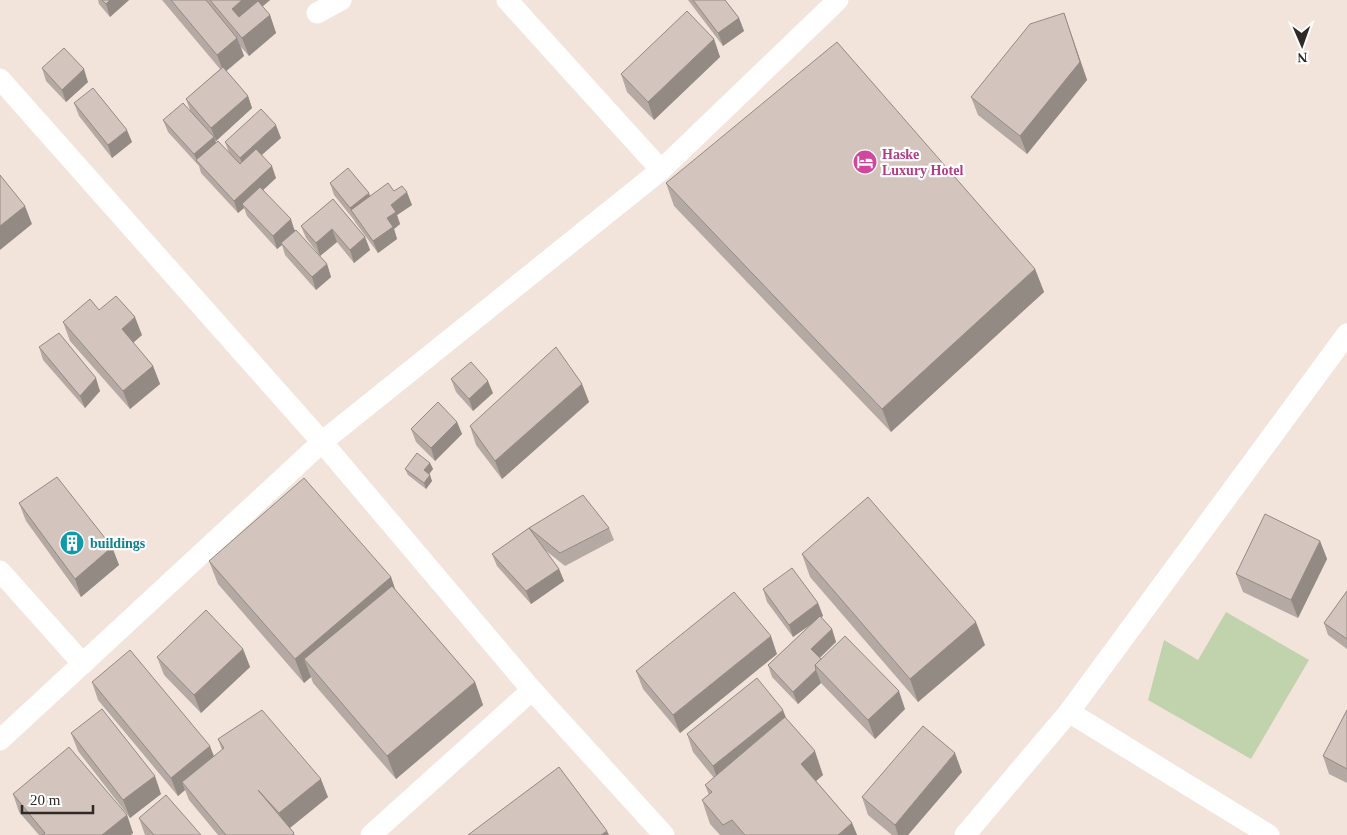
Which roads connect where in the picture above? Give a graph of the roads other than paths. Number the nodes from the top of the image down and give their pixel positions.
1 (341, 0) edge
2 (507, 0) edge
3 (838, 0) edge
4 (316, 13) dead end
5 (0, 79) edge
6 (661, 170) junction
7 (1347, 334) edge
8 (322, 442) junction
9 (0, 571) edge
10 (83, 664) junction
11 (532, 690) junction
12 (1069, 712) junction
13 (0, 740) edge
14 (370, 835) edge
15 (664, 835) edge
16 (966, 835) edge
17 (1269, 835) edge

1 - 4 street
2 - 6 street
3 - 6 street
5 - 8 street
6 - 8 street
7 - 12 street
8 - 10 street
8 - 11 street
9 - 10 street
10 - 13 street
11 - 14 street
11 - 15 street
12 - 16 street
12 - 17 street

